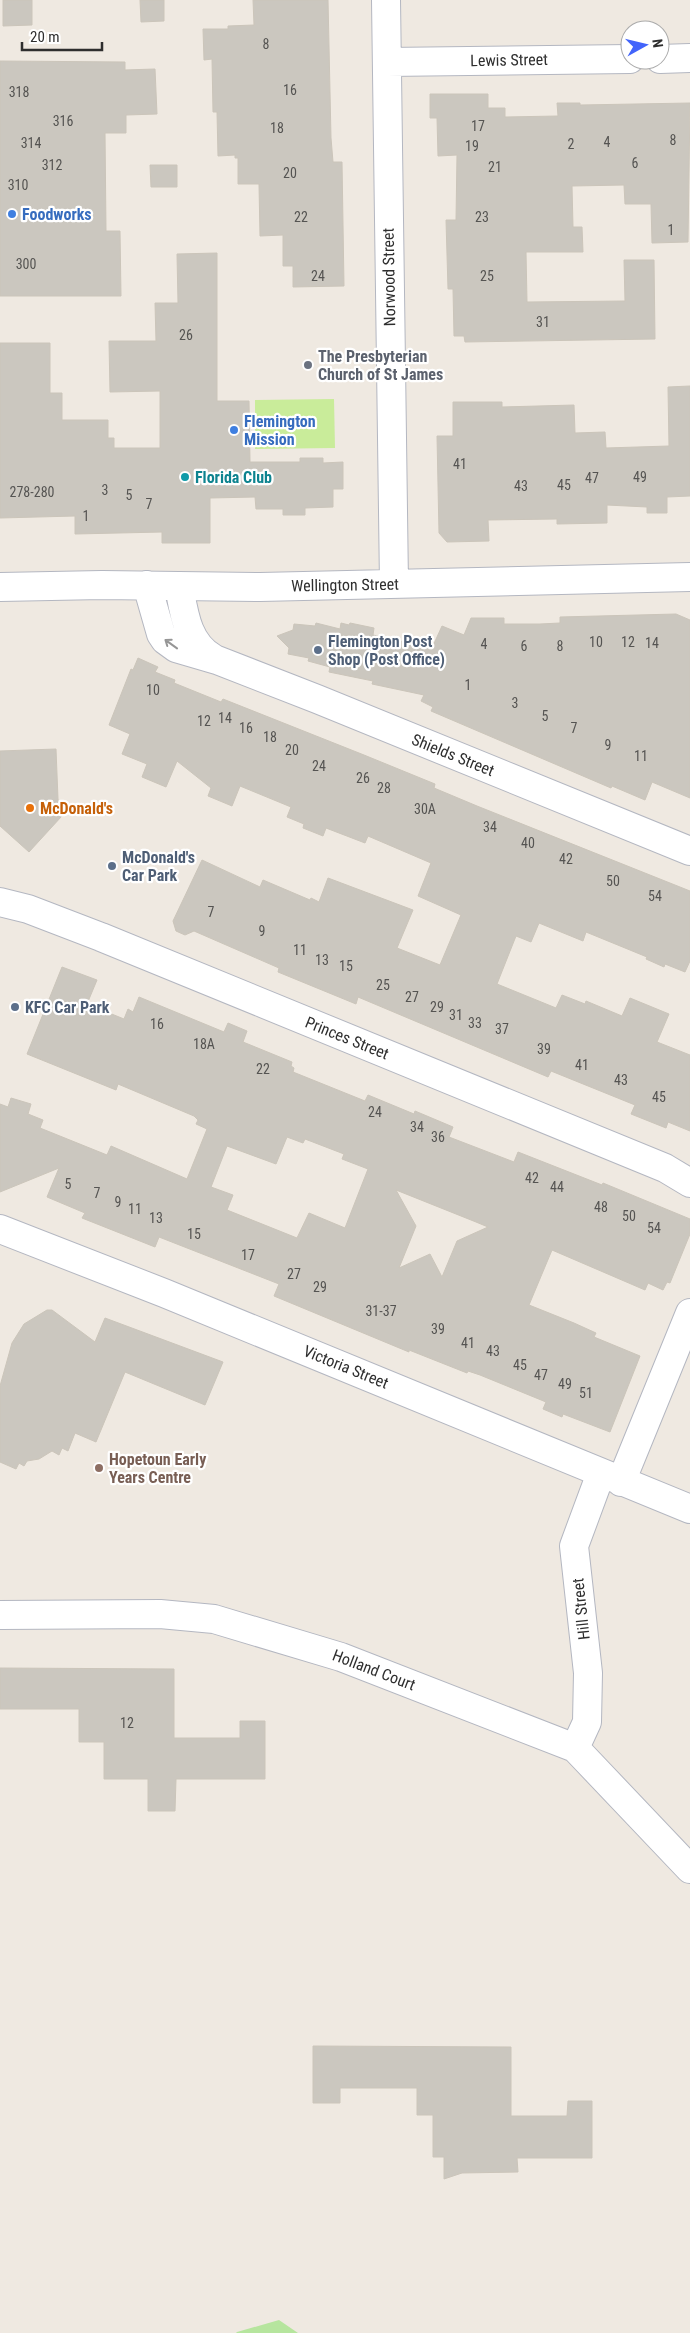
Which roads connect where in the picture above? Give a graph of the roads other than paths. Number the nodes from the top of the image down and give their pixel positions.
1 (386, 0) edge
2 (690, 58) edge
3 (620, 59) edge
4 (670, 59) edge
5 (387, 62) junction
6 (690, 577) edge
7 (394, 584) junction
8 (146, 585) junction
9 (179, 586) junction
10 (0, 587) edge
11 (217, 660) junction
12 (690, 851) edge
13 (0, 889) edge
14 (0, 902) edge
15 (28, 909) junction
16 (678, 1171) edge
17 (690, 1183) edge
18 (0, 1229) edge
19 (690, 1313) edge
20 (611, 1477) junction
21 (690, 1509) edge
22 (0, 1615) edge
23 (575, 1748) junction
24 (690, 1869) edge

1 - 5 street, Norwood Street
2 - 4 street
3 - 5 street, Lewis Street
5 - 7 street, Norwood Street
6 - 7 street, Wellington Street
7 - 9 street, Wellington Street
8 - 9 street, Wellington Street
8 - 10 street, Wellington Street
11 -> 8 street, Shields Street
9 - 11 street, Shields Street
11 - 12 street, Shields Street
13 - 15 street, Princes Street
14 - 15 street, Princes Street
15 - 16 street, Princes Street
16 - 17 street, Princes Street
18 - 20 street, Victoria Street
19 - 20 street, Hill Street
20 - 21 street, Victoria Street
20 - 23 street, Hill Street
22 - 23 street, Holland Court
23 - 24 street, Holland Court

